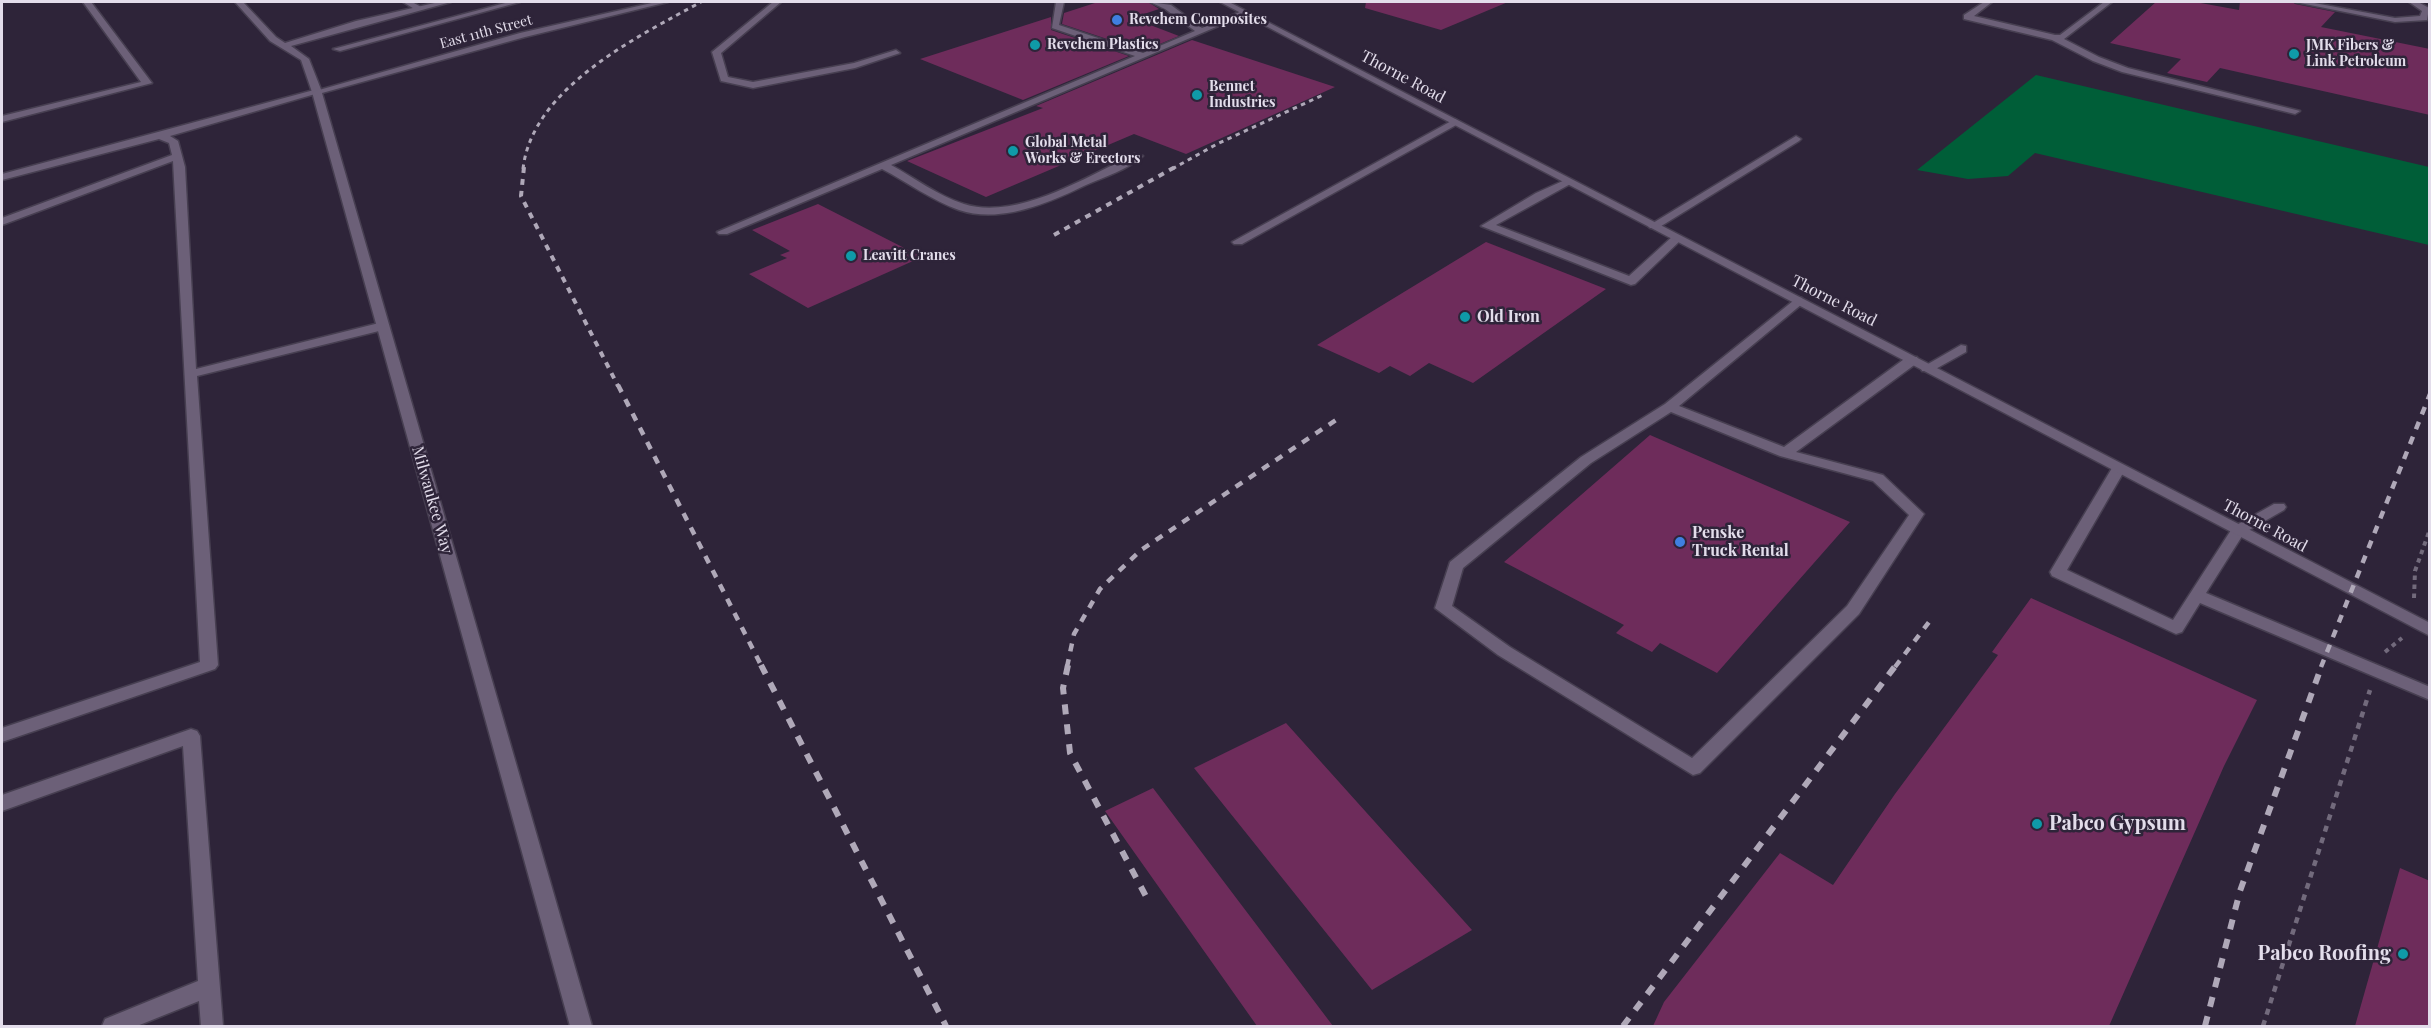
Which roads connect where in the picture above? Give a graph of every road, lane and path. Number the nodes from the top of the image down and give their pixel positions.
1 (87, 2) edge
2 (239, 2) edge
3 (406, 2) edge
4 (447, 2) edge
5 (516, 2) edge
6 (664, 2) edge
7 (777, 2) edge
8 (1060, 2) edge
9 (1154, 2) edge
10 (1224, 2) edge
11 (1988, 2) edge
12 (2108, 2) edge
13 (2299, 2) edge
14 (2413, 2) edge
15 (419, 8) junction
16 (1245, 12) junction
17 (1201, 31) junction
18 (2055, 38) junction
19 (286, 45) junction
20 (337, 49) dead end
21 (896, 53) dead end
22 (1142, 55) junction
23 (317, 93) junction
24 (2295, 111) dead end
25 (2, 119) edge
26 (1455, 122) junction
27 (160, 136) junction
28 (1796, 139) dead end
29 (177, 156) junction
30 (1138, 156) dead end
31 (882, 165) junction
32 (2, 177) edge
33 (1569, 182) junction
34 (2, 222) edge
35 (1654, 226) junction
36 (723, 232) dead end
37 (1677, 238) junction
38 (1238, 242) dead end
39 (1798, 301) junction
40 (383, 326) junction
41 (1961, 349) dead end
42 (1912, 360) junction
43 (1927, 368) junction
44 (190, 374) junction
45 (1670, 407) junction
46 (1785, 453) junction
47 (2119, 468) junction
48 (2279, 507) dead end
49 (2430, 529) edge
50 (2238, 530) junction
51 (2197, 595) junction
52 (2426, 627) edge
53 (2377, 672) junction
54 (2430, 694) edge
55 (2, 735) edge
56 (2, 803) edge
57 (209, 987) junction
58 (113, 1026) edge
59 (212, 1026) edge
60 (581, 1026) edge
61 (2263, 1026) edge

1 - 25 street
2 - 19 street, Milwaukee Way
3 - 15 street
4 - 15 street
5 - 20 street, East 11th Street
6 - 23 street, East 11th Street
7 - 21 street
8 - 22 street
9 - 17 street
10 - 16 street, Thorne Road
11 - 18 street
12 - 18 street
13 - 14 street
15 - 19 street
16 - 17 street
16 - 26 street, Thorne Road
17 - 22 street
18 - 24 street
19 - 23 street, Milwaukee Way
22 - 31 street
23 - 27 street, East 11th Street
23 - 40 street, Milwaukee Way
26 - 33 street, Thorne Road
26 - 38 street
27 - 29 street
27 - 32 street, East 11th Street
28 - 35 street
29 - 34 street
29 - 44 street
30 - 31 street
31 - 36 street
33 - 35 street, Thorne Road
33 - 37 street
35 - 37 street, Thorne Road
37 - 39 street, Thorne Road
39 - 42 street, Thorne Road
39 - 45 street
40 - 44 street
40 - 60 street, Milwaukee Way
41 - 43 street
42 - 43 street, Thorne Road
42 - 46 street
43 - 47 street, Thorne Road
44 - 55 street
45 - 46 street
45 - 46 street
47 - 50 street, Thorne Road
47 - 51 street
48 - 50 street
49 - 52 path
50 - 51 street
50 - 52 street, Thorne Road
51 - 53 street
52 - 53 path
53 - 54 street
53 - 61 path
56 - 57 street
57 - 58 street
57 - 59 street

